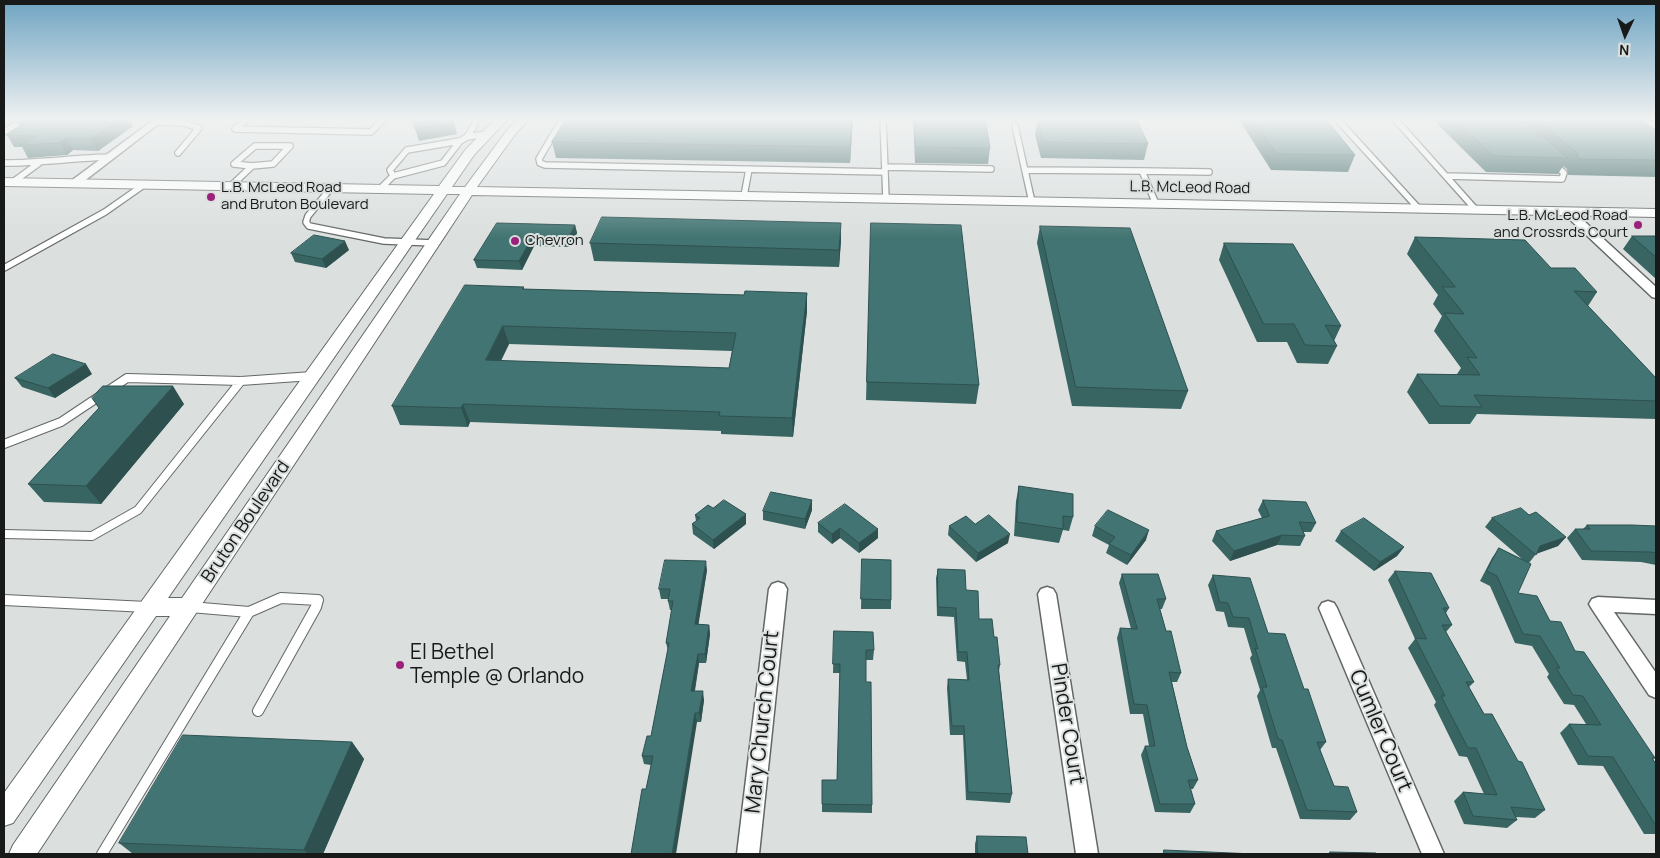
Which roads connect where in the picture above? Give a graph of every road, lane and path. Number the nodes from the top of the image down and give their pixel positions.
1 (77, 158) edge
2 (109, 158) edge
3 (241, 158) edge
4 (279, 158) edge
5 (400, 158) edge
6 (447, 158) edge
7 (466, 158) edge
8 (492, 158) edge
9 (540, 158) edge
10 (885, 158) edge
11 (1022, 158) edge
12 (1373, 158) edge
13 (1430, 158) edge
14 (432, 159) dead end
15 (1550, 160) edge
16 (4, 163) edge
17 (39, 164) junction
18 (411, 164) dead end
19 (252, 166) junction
20 (427, 167) junction
21 (749, 169) junction
22 (885, 169) junction
23 (991, 169) dead end
24 (1024, 170) junction
25 (1142, 171) junction
26 (405, 172) junction
27 (1209, 172) dead end
28 (393, 176) junction
29 (1446, 176) junction
30 (8, 182) edge
31 (75, 183) junction
32 (144, 184) junction
33 (231, 186) junction
34 (331, 188) junction
35 (380, 188) junction
36 (445, 190) junction
37 (469, 190) junction
38 (744, 196) junction
39 (886, 199) junction
40 (1032, 202) junction
41 (1156, 204) junction
42 (1419, 209) junction
43 (1476, 210) junction
44 (1568, 212) junction
45 (1656, 213) edge
46 (408, 242) junction
47 (434, 243) junction
48 (4, 268) edge
49 (1656, 294) edge
50 (314, 376) junction
51 (241, 381) junction
52 (4, 444) edge
53 (4, 534) edge
54 (778, 589) dead end
55 (1047, 594) dead end
56 (4, 600) edge
57 (150, 607) junction
58 (188, 607) junction
59 (1656, 607) edge
60 (1328, 608) dead end
61 (249, 612) junction
62 (1656, 689) edge
63 (258, 711) dead end
64 (4, 814) edge
65 (22, 854) edge
66 (102, 854) edge
67 (748, 854) edge
68 (1087, 854) edge
69 (1433, 854) edge

1 - 17 lane
2 - 31 street
3 - 19 lane
4 - 19 lane
5 - 28 lane
6 - 20 lane
7 - 36 street, Bruton Boulevard
8 - 37 street, Bruton Boulevard
9 - 21 lane
10 - 22 lane
11 - 24 lane
12 - 42 lane
13 - 29 lane
14 - 20 lane
15 - 29 lane
16 - 17 lane
17 - 30 lane
18 - 26 lane
19 - 33 lane
20 - 26 lane
21 - 22 lane
21 - 38 lane
22 - 23 lane
22 - 39 lane
24 - 25 lane
24 - 40 lane
25 - 27 lane
25 - 41 lane
26 - 28 lane
28 - 35 lane
29 - 43 lane
30 - 31 street, L.B. McLeod Road
31 - 32 street, L.B. McLeod Road
32 - 33 street, L.B. McLeod Road
32 - 48 lane
33 - 34 street, L.B. McLeod Road
34 - 35 street, L.B. McLeod Road
34 - 46 lane
35 - 36 street, L.B. McLeod Road
36 - 37 street, L.B. McLeod Road
36 - 46 street, Bruton Boulevard
37 - 38 street, L.B. McLeod Road
37 - 47 street, Bruton Boulevard
38 - 39 street, L.B. McLeod Road
39 - 40 street, L.B. McLeod Road
40 - 41 street, L.B. McLeod Road
41 - 42 street, L.B. McLeod Road
42 - 43 street, L.B. McLeod Road
43 - 44 street, L.B. McLeod Road
44 - 45 street, L.B. McLeod Road
44 - 49 street
46 - 47 lane
46 - 50 street, Bruton Boulevard
47 - 58 street, Bruton Boulevard
50 - 51 lane
50 - 57 street, Bruton Boulevard
51 - 52 lane
51 - 53 lane
54 - 67 street, Mary Church Court
55 - 68 street, Pinder Court
56 - 57 lane
57 - 58 street
57 - 64 street, Bruton Boulevard
58 - 61 lane
58 - 65 street, Bruton Boulevard
59 - 62 street
60 - 69 street, Cumler Court
61 - 63 lane
61 - 66 lane

